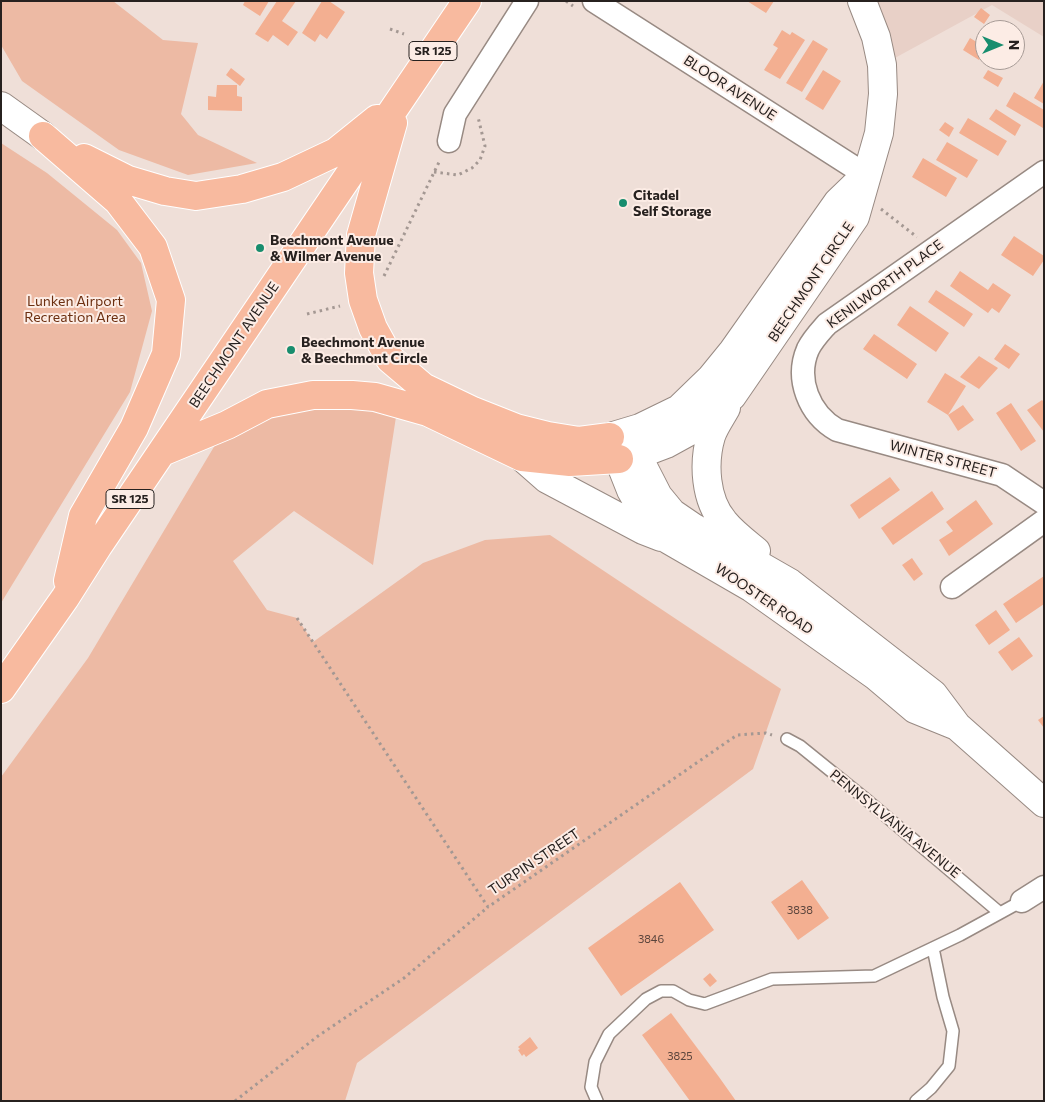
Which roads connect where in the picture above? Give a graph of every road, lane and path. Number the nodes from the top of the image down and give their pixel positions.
1 (467, 1) edge
2 (527, 1) edge
3 (566, 1) edge
4 (862, 1) edge
5 (584, 4) edge
6 (390, 28) dead end
7 (404, 34) dead end
8 (400, 100) junction
9 (4, 106) edge
10 (477, 115) dead end
11 (43, 136) junction
12 (449, 141) joint
13 (434, 172) junction
14 (1044, 172) edge
15 (866, 175) junction
16 (877, 206) dead end
17 (934, 249) junction
18 (383, 278) dead end
19 (344, 306) dead end
20 (308, 314) dead end
21 (732, 396) junction
22 (865, 438) joint
23 (624, 445) junction
24 (162, 452) junction
25 (522, 457) junction
26 (1044, 502) edge
27 (1044, 521) edge
28 (670, 540) junction
29 (790, 583) junction
30 (952, 587) dead end
31 (64, 598) junction
32 (297, 618) dead end
33 (1, 689) edge
34 (957, 726) junction
35 (787, 739) joint
36 (1044, 802) edge
37 (1044, 887) edge
38 (1022, 901) joint
39 (488, 907) junction
40 (1000, 912) junction
41 (933, 948) junction
42 (235, 1101) edge
43 (597, 1101) edge
44 (916, 1101) edge

1 - 8 highway, BEECHMONT AVENUE / SR 125
2 - 12 street
3 - 5 path
4 - 15 street, BEECHMONT CIRCLE
5 - 15 street, BLOOR AVENUE
6 - 7 path
8 - 11 highway
8 - 23 highway
8 - 24 highway, BEECHMONT AVENUE / SR 125
9 - 11 street
10 - 13 path
11 - 31 highway
12 - 13 path
13 - 18 path
14 - 17 street, KENILWORTH PLACE
15 - 21 street, BEECHMONT CIRCLE
15 - 23 street
16 - 17 path
17 - 22 street, KENILWORTH PLACE
19 - 20 path
21 - 23 street, BEECHMONT CIRCLE
21 - 29 street
22 - 26 street, WINTER STREET
23 - 25 highway
23 - 28 street, WOOSTER ROAD
23 - 29 street, WOOSTER ROAD
24 - 25 highway
24 - 31 highway, BEECHMONT AVENUE / SR 125
25 - 28 street
27 - 30 street
28 - 34 street, WOOSTER ROAD
29 - 34 street, WOOSTER ROAD
31 - 33 highway, BEECHMONT AVENUE / SR 125
32 - 39 path, TURPIN STREET
34 - 36 street, WOOSTER ROAD
35 - 39 path, TURPIN STREET
35 - 40 lane, PENNSYLVANIA AVENUE
37 - 38 street
38 - 40 lane
39 - 42 path
40 - 41 lane
41 - 43 lane
41 - 44 lane

